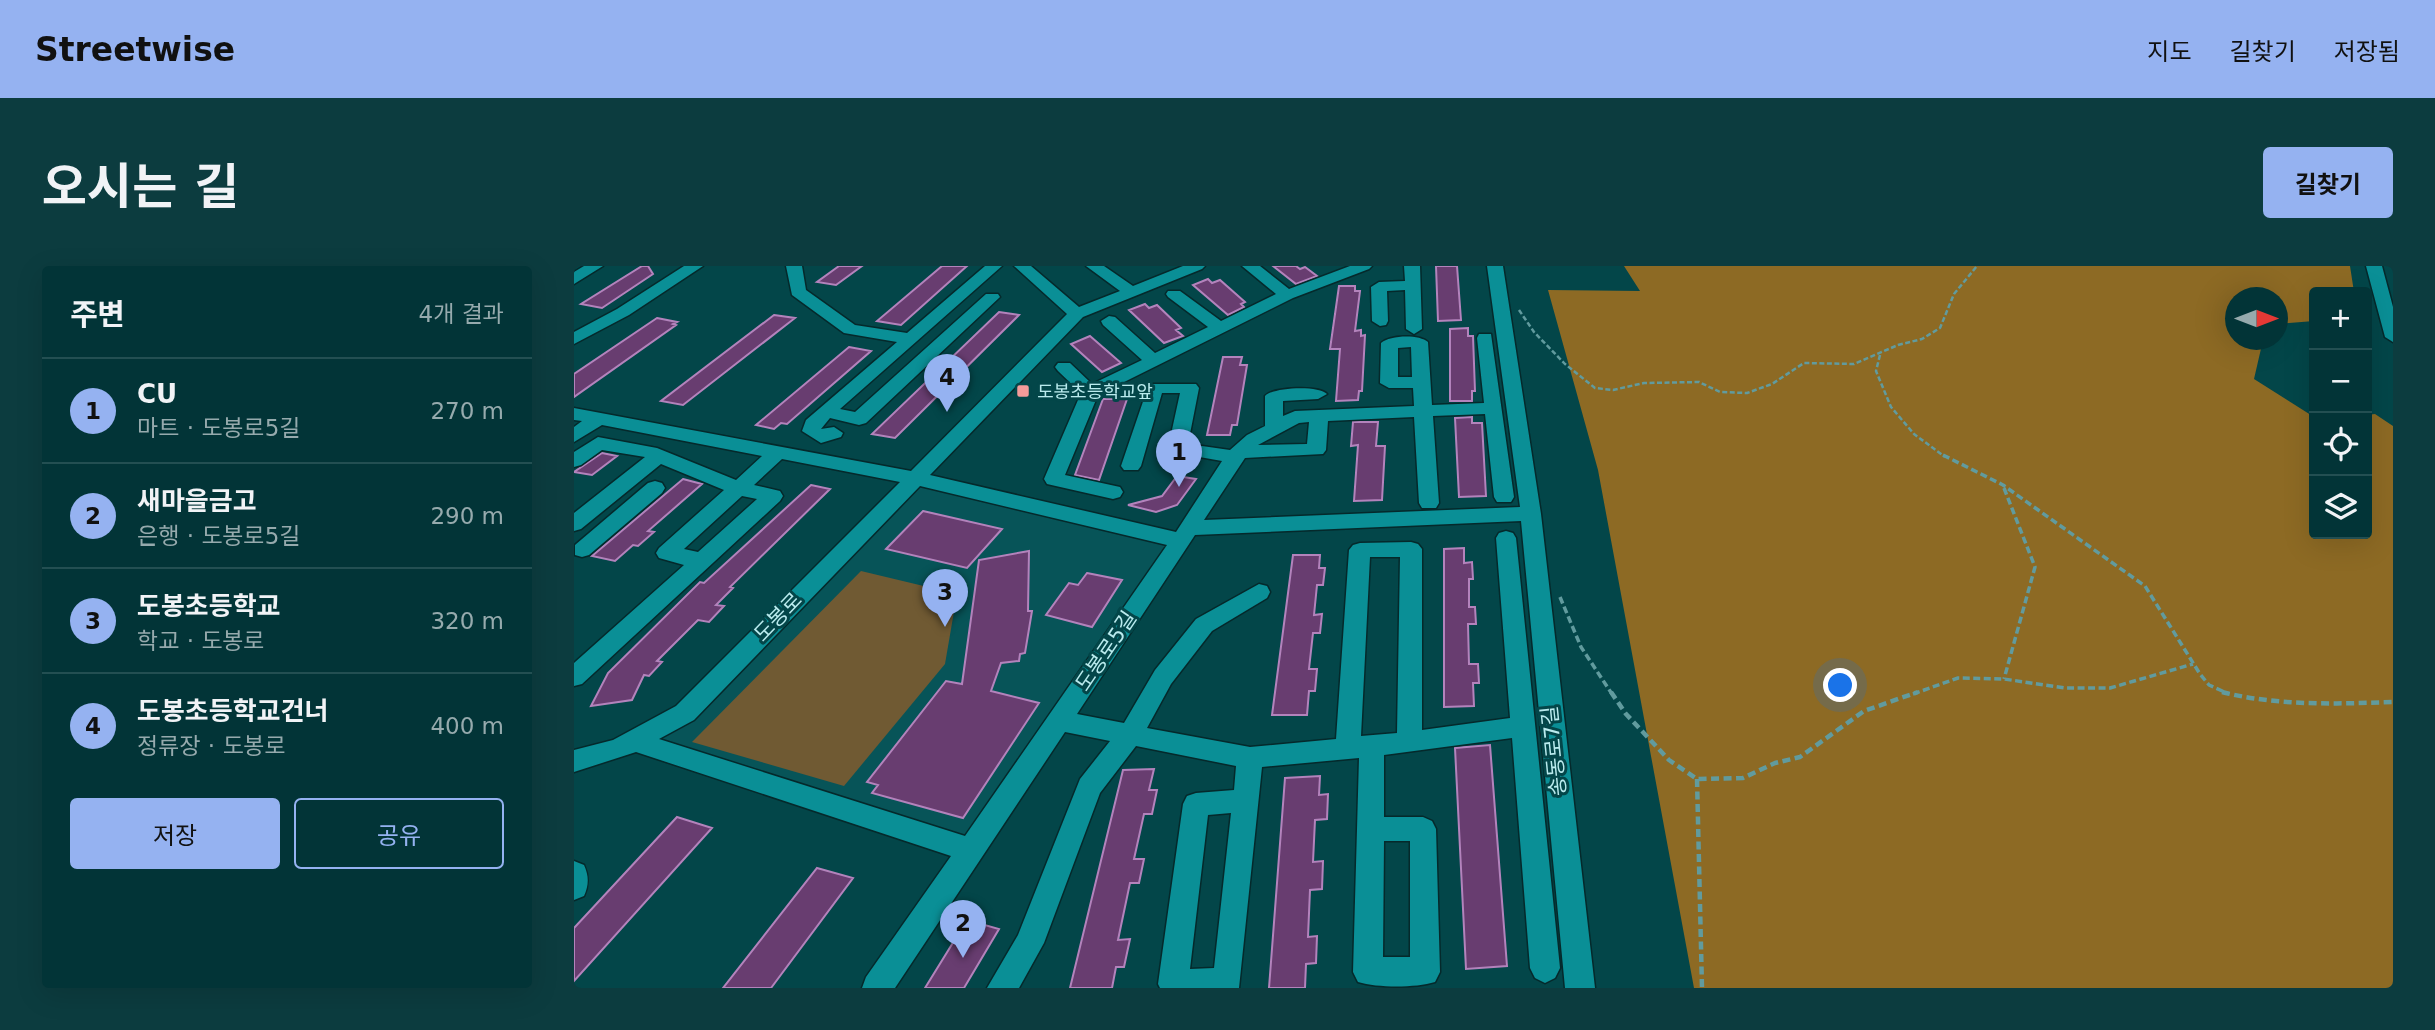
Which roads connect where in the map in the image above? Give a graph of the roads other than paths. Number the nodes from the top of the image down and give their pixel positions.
1 (595, 266) edge
2 (695, 266) edge
3 (794, 266) edge
4 (995, 266) edge
5 (1023, 266) edge
6 (1094, 266) edge
7 (1196, 266) edge
8 (1250, 266) edge
9 (1364, 266) edge
10 (1412, 266) edge
11 (2374, 266) edge
12 (1337, 270) edge
13 (1495, 272) edge
14 (574, 279) edge
15 (1412, 285) junction
16 (1131, 292) junction
17 (1174, 294) dead end
18 (1287, 295) junction
19 (992, 297) dead end
20 (625, 311) junction
21 (1077, 314) junction
22 (1109, 321) dead end
23 (1380, 321) dead end
24 (1220, 328) junction
25 (1413, 329) dead end
26 (2393, 332) edge
27 (1485, 338) dead end
28 (574, 339) edge
29 (911, 339) junction
30 (574, 357) edge
31 (1154, 360) junction
32 (1064, 367) dead end
33 (1421, 382) dead end
34 (1090, 392) junction
35 (1318, 394) dead end
36 (1493, 408) junction
37 (1423, 411) junction
38 (826, 412) junction
39 (574, 414) edge
40 (1319, 416) junction
41 (598, 419) junction
42 (1274, 428) junction
43 (834, 433) dead end
44 (574, 436) edge
45 (777, 453) junction
46 (1237, 455) junction
47 (659, 456) junction
48 (574, 461) edge
49 (1131, 466) dead end
50 (913, 478) junction
51 (655, 488) dead end
52 (740, 489) junction
53 (1114, 492) dead end
54 (1504, 497) dead end
55 (1429, 503) dead end
56 (1531, 514) junction
57 (579, 520) edge
58 (614, 523) junction
59 (1185, 534) junction
60 (1506, 538) dead end
61 (582, 550) dead end
62 (702, 561) junction
63 (1259, 592) dead end
64 (574, 677) edge
65 (1058, 721) junction
66 (1523, 726) junction
67 (1130, 735) junction
68 (633, 741) junction
69 (1409, 742) junction
70 (1360, 746) junction
71 (1250, 758) junction
72 (574, 761) edge
73 (1245, 801) junction
74 (1371, 829) junction
75 (970, 850) junction
76 (574, 874) edge
77 (574, 887) edge
78 (1545, 968) dead end
79 (877, 988) edge
80 (1002, 988) edge
81 (1580, 988) edge

1 - 14 street
2 - 20 street
3 - 29 street
4 - 29 street
5 - 21 street
6 - 16 street
7 - 16 street
8 - 18 street
9 - 12 street
10 - 15 street
11 - 26 street
12 - 18 street
13 - 56 street, 송동로7길
15 - 23 street
15 - 25 street
16 - 21 street
17 - 24 street
18 - 24 street
19 - 38 street
20 - 28 street
20 - 30 street
21 - 50 street, 도봉로
22 - 31 street
24 - 31 street
27 - 36 street
29 - 38 street
31 - 34 street
32 - 34 street
33 - 37 street
34 - 53 street
35 - 42 street
36 - 37 street
36 - 54 street
37 - 40 street
37 - 55 street
38 - 43 street
39 - 41 street
40 - 42 street
40 - 46 street
41 - 44 street
41 - 45 street
42 - 46 street
45 - 50 street
45 - 52 street
46 - 49 street
46 - 59 street, 도봉로5길
47 - 48 street
47 - 52 street
47 - 57 street
50 - 59 street
50 - 68 street, 도봉로
51 - 58 street
52 - 62 street
52 - 62 street
56 - 59 street
56 - 81 street, 송동로7길
57 - 58 street
58 - 61 street
59 - 65 street, 도봉로5길
60 - 66 street
62 - 64 street
63 - 67 street
65 - 67 street
65 - 75 street, 도봉로5길
66 - 69 street
66 - 78 street
67 - 71 street
67 - 80 street
68 - 72 street, 도봉로
68 - 75 street
69 - 70 street
69 - 70 street
70 - 71 street
70 - 74 street
71 - 73 street
73 - 73 street
74 - 74 street
75 - 79 street, 도봉로5길
76 - 77 street

